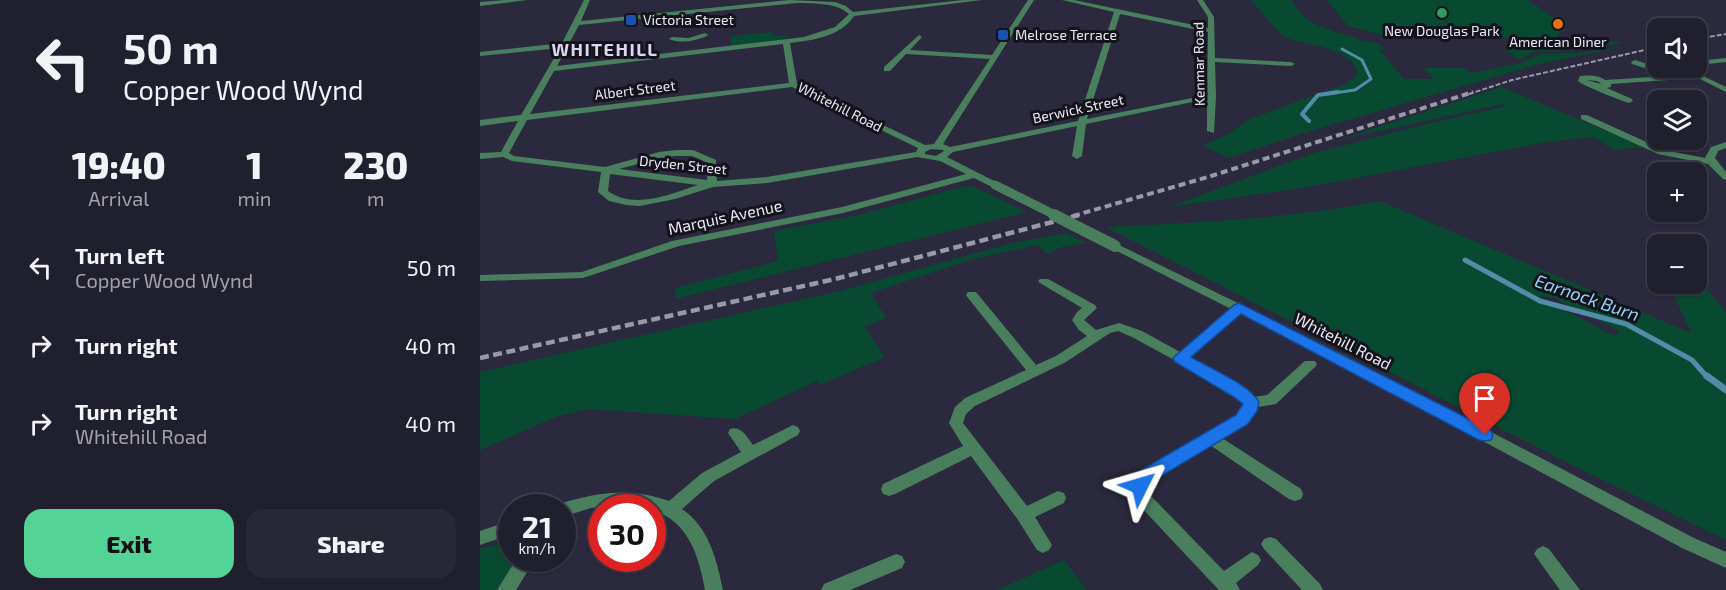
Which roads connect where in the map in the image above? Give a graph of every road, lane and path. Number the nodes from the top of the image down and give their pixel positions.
1 (524, 0) edge
2 (587, 0) edge
3 (979, 0) edge
4 (1031, 0) edge
5 (1065, 0) edge
6 (1200, 0) edge
7 (782, 1) edge
8 (481, 5) edge
9 (1118, 11) junction
10 (852, 14) junction
11 (577, 23) junction
12 (1211, 31) junction
13 (705, 35) dead end
14 (919, 37) dead end
15 (672, 39) dead end
16 (689, 40) junction
17 (786, 42) junction
18 (564, 45) junction
19 (904, 52) junction
20 (480, 54) edge
21 (684, 54) junction
22 (995, 57) junction
23 (1212, 60) junction
24 (1726, 60) edge
25 (1635, 62) dead end
26 (1707, 62) edge
27 (1291, 64) dead end
28 (1647, 66) edge
29 (550, 69) junction
30 (887, 69) dead end
31 (1707, 77) edge
32 (1652, 78) edge
33 (1606, 82) junction
34 (793, 85) junction
35 (1598, 87) junction
36 (1726, 90) edge
37 (1212, 96) junction
38 (1629, 101) dead end
39 (1584, 117) dead end
40 (523, 118) junction
41 (1082, 122) junction
42 (480, 123) edge
43 (1211, 131) dead end
44 (938, 145) junction
45 (1726, 145) edge
46 (949, 150) junction
47 (922, 151) junction
48 (504, 154) junction
49 (480, 156) edge
50 (1077, 156) dead end
51 (941, 158) junction
52 (1711, 162) junction
53 (606, 170) junction
54 (975, 175) junction
55 (1726, 177) edge
56 (712, 184) junction
57 (480, 278) edge
58 (1044, 280) dead end
59 (972, 295) dead end
60 (1239, 308) junction
61 (1096, 336) junction
62 (1181, 358) junction
63 (1310, 364) dead end
64 (1033, 370) junction
65 (1251, 402) junction
66 (793, 430) dead end
67 (735, 433) dead end
68 (1210, 438) junction
69 (974, 448) junction
70 (750, 452) junction
71 (889, 489) dead end
72 (1295, 494) dead end
73 (1058, 498) dead end
74 (576, 506) edge
75 (670, 510) junction
76 (1024, 515) junction
77 (498, 532) edge
78 (480, 538) edge
79 (1270, 544) dead end
80 (1043, 545) dead end
81 (1543, 554) dead end
82 (1252, 560) dead end
83 (1726, 560) edge
84 (896, 562) dead end
85 (518, 572) edge
86 (1227, 586) edge
87 (838, 588) edge
88 (506, 590) edge
89 (714, 590) edge
90 (1314, 590) edge
91 (1571, 590) edge

1 - 8 street
2 - 11 street
3 - 10 street
4 - 22 street
5 - 9 street
6 - 12 street, Kenmar Road
7 - 10 street
7 - 11 street
9 - 12 street
9 - 41 street
10 - 17 street
11 - 18 street
12 - 23 street, Kenmar Road
13 - 16 street
14 - 19 street
15 - 16 street
16 - 21 street
17 - 21 street
17 - 34 street, Whitehill Road
18 - 20 street
18 - 29 street
19 - 22 street
19 - 30 street
21 - 29 street
22 - 44 street
23 - 27 street
23 - 37 street, Kenmar Road
24 - 26 street
25 - 28 street
29 - 40 street
31 - 36 street
32 - 33 street
33 - 35 street
33 - 35 street
34 - 40 street, Albert Street
34 - 47 street, Whitehill Road
35 - 38 street
37 - 41 street, Berwick Street
37 - 43 street, Kenmar Road
39 - 52 street
40 - 42 street, Albert Street
40 - 48 street
41 - 46 street, Berwick Street
41 - 50 street
44 - 46 street
44 - 47 street, Dryden Street
45 - 52 street
46 - 51 street
47 - 51 street, Whitehill Road
47 - 56 street, Dryden Street
48 - 49 street, Dryden Street
48 - 53 street, Dryden Street
51 - 54 street, Whitehill Road
52 - 55 street
53 - 56 street, Dryden Street
53 - 56 street
53 - 56 street
54 - 57 street, Marquis Avenue
54 - 60 street, Whitehill Road, bridge
58 - 61 street
59 - 64 street
60 - 62 street
60 - 83 street, Whitehill Road
61 - 62 street
61 - 64 street
62 - 65 street
63 - 65 street
64 - 69 street
65 - 68 street
66 - 70 street
67 - 70 street
68 - 72 street
68 - 86 street
69 - 71 street
69 - 76 street
70 - 75 street
73 - 76 street
74 - 75 street
75 - 89 street
76 - 80 street
77 - 78 street
79 - 90 street
81 - 91 street
82 - 86 street
84 - 87 street
85 - 88 street

